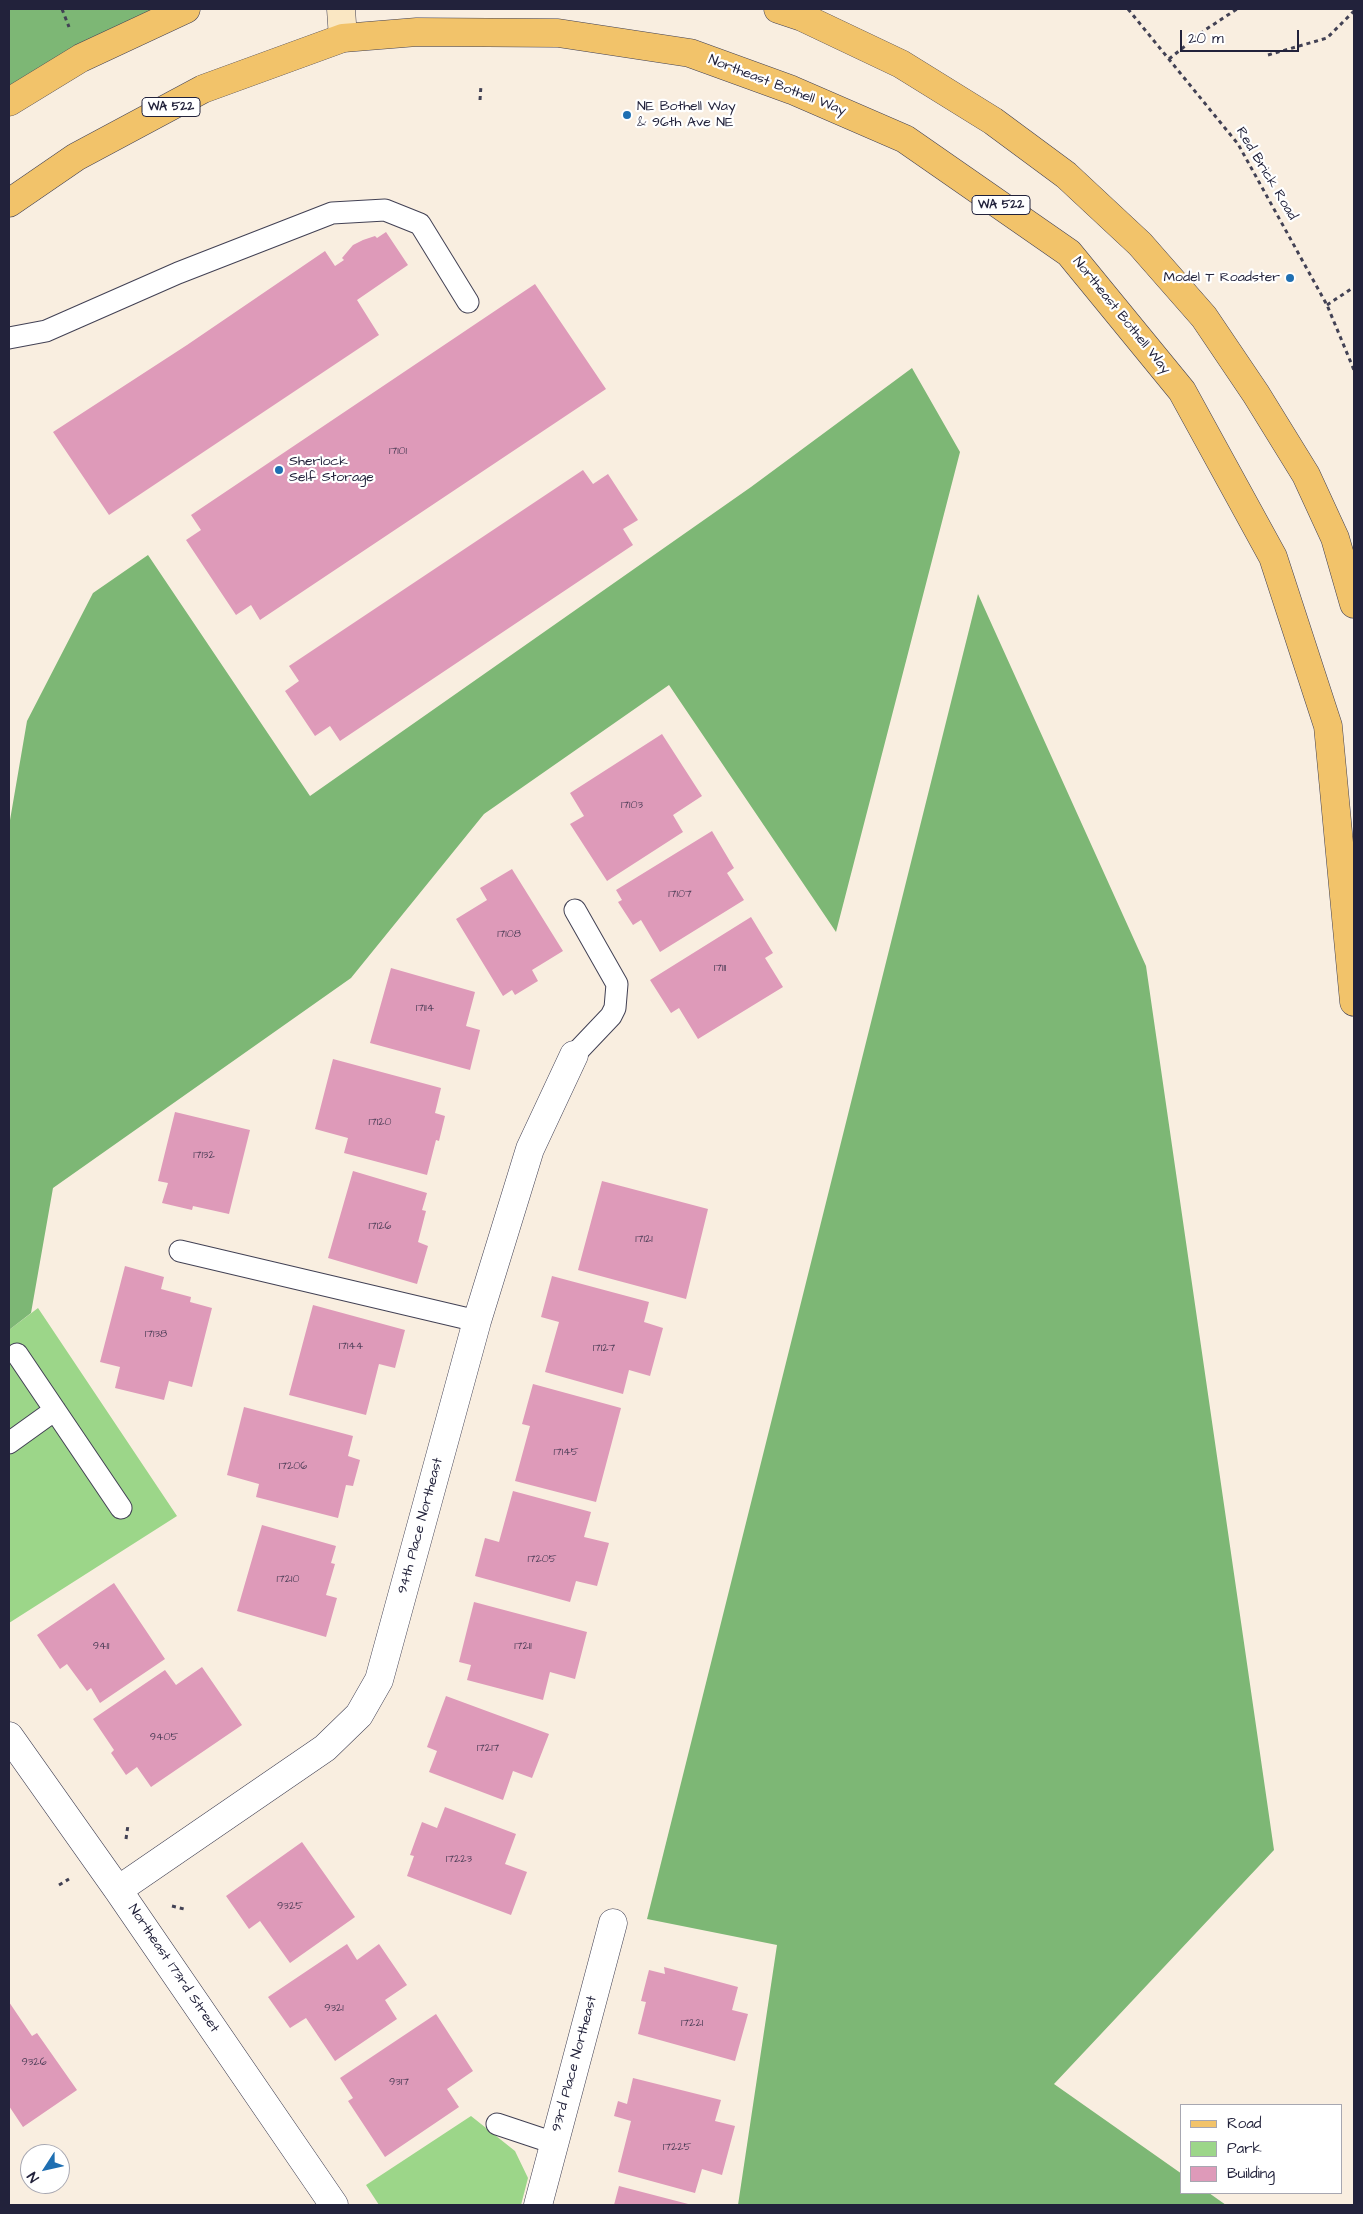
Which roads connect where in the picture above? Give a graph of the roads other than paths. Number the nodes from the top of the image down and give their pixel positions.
1 (186, 9) edge
2 (341, 9) edge
3 (778, 9) edge
4 (344, 38) junction
5 (9, 102) edge
6 (9, 203) edge
7 (468, 302) dead end
8 (9, 338) edge
9 (1354, 604) edge
10 (575, 910) dead end
11 (1354, 1002) edge
12 (574, 1055) joint
13 (180, 1251) dead end
14 (476, 1321) junction
15 (17, 1354) dead end
16 (55, 1410) junction
17 (9, 1443) edge
18 (121, 1508) dead end
19 (9, 1736) edge
20 (118, 1890) junction
21 (612, 1923) dead end
22 (497, 2124) dead end
23 (554, 2143) junction
24 (334, 2205) edge
25 (538, 2205) edge

1 - 5 main road
2 - 4 main road
3 - 9 main road
4 - 6 main road, WA 522
4 - 11 main road, Northeast Bothell Way / WA 522
7 - 8 lane
10 - 12 lane
12 - 14 street, 94th Place Northeast
13 - 14 lane
14 - 20 street, 94th Place Northeast
15 - 16 lane
16 - 17 lane
16 - 18 lane
19 - 20 street, Northeast 173rd Street
20 - 24 street, Northeast 173rd Street
21 - 23 street, 93rd Place Northeast
22 - 23 lane
23 - 25 street, 93rd Place Northeast

